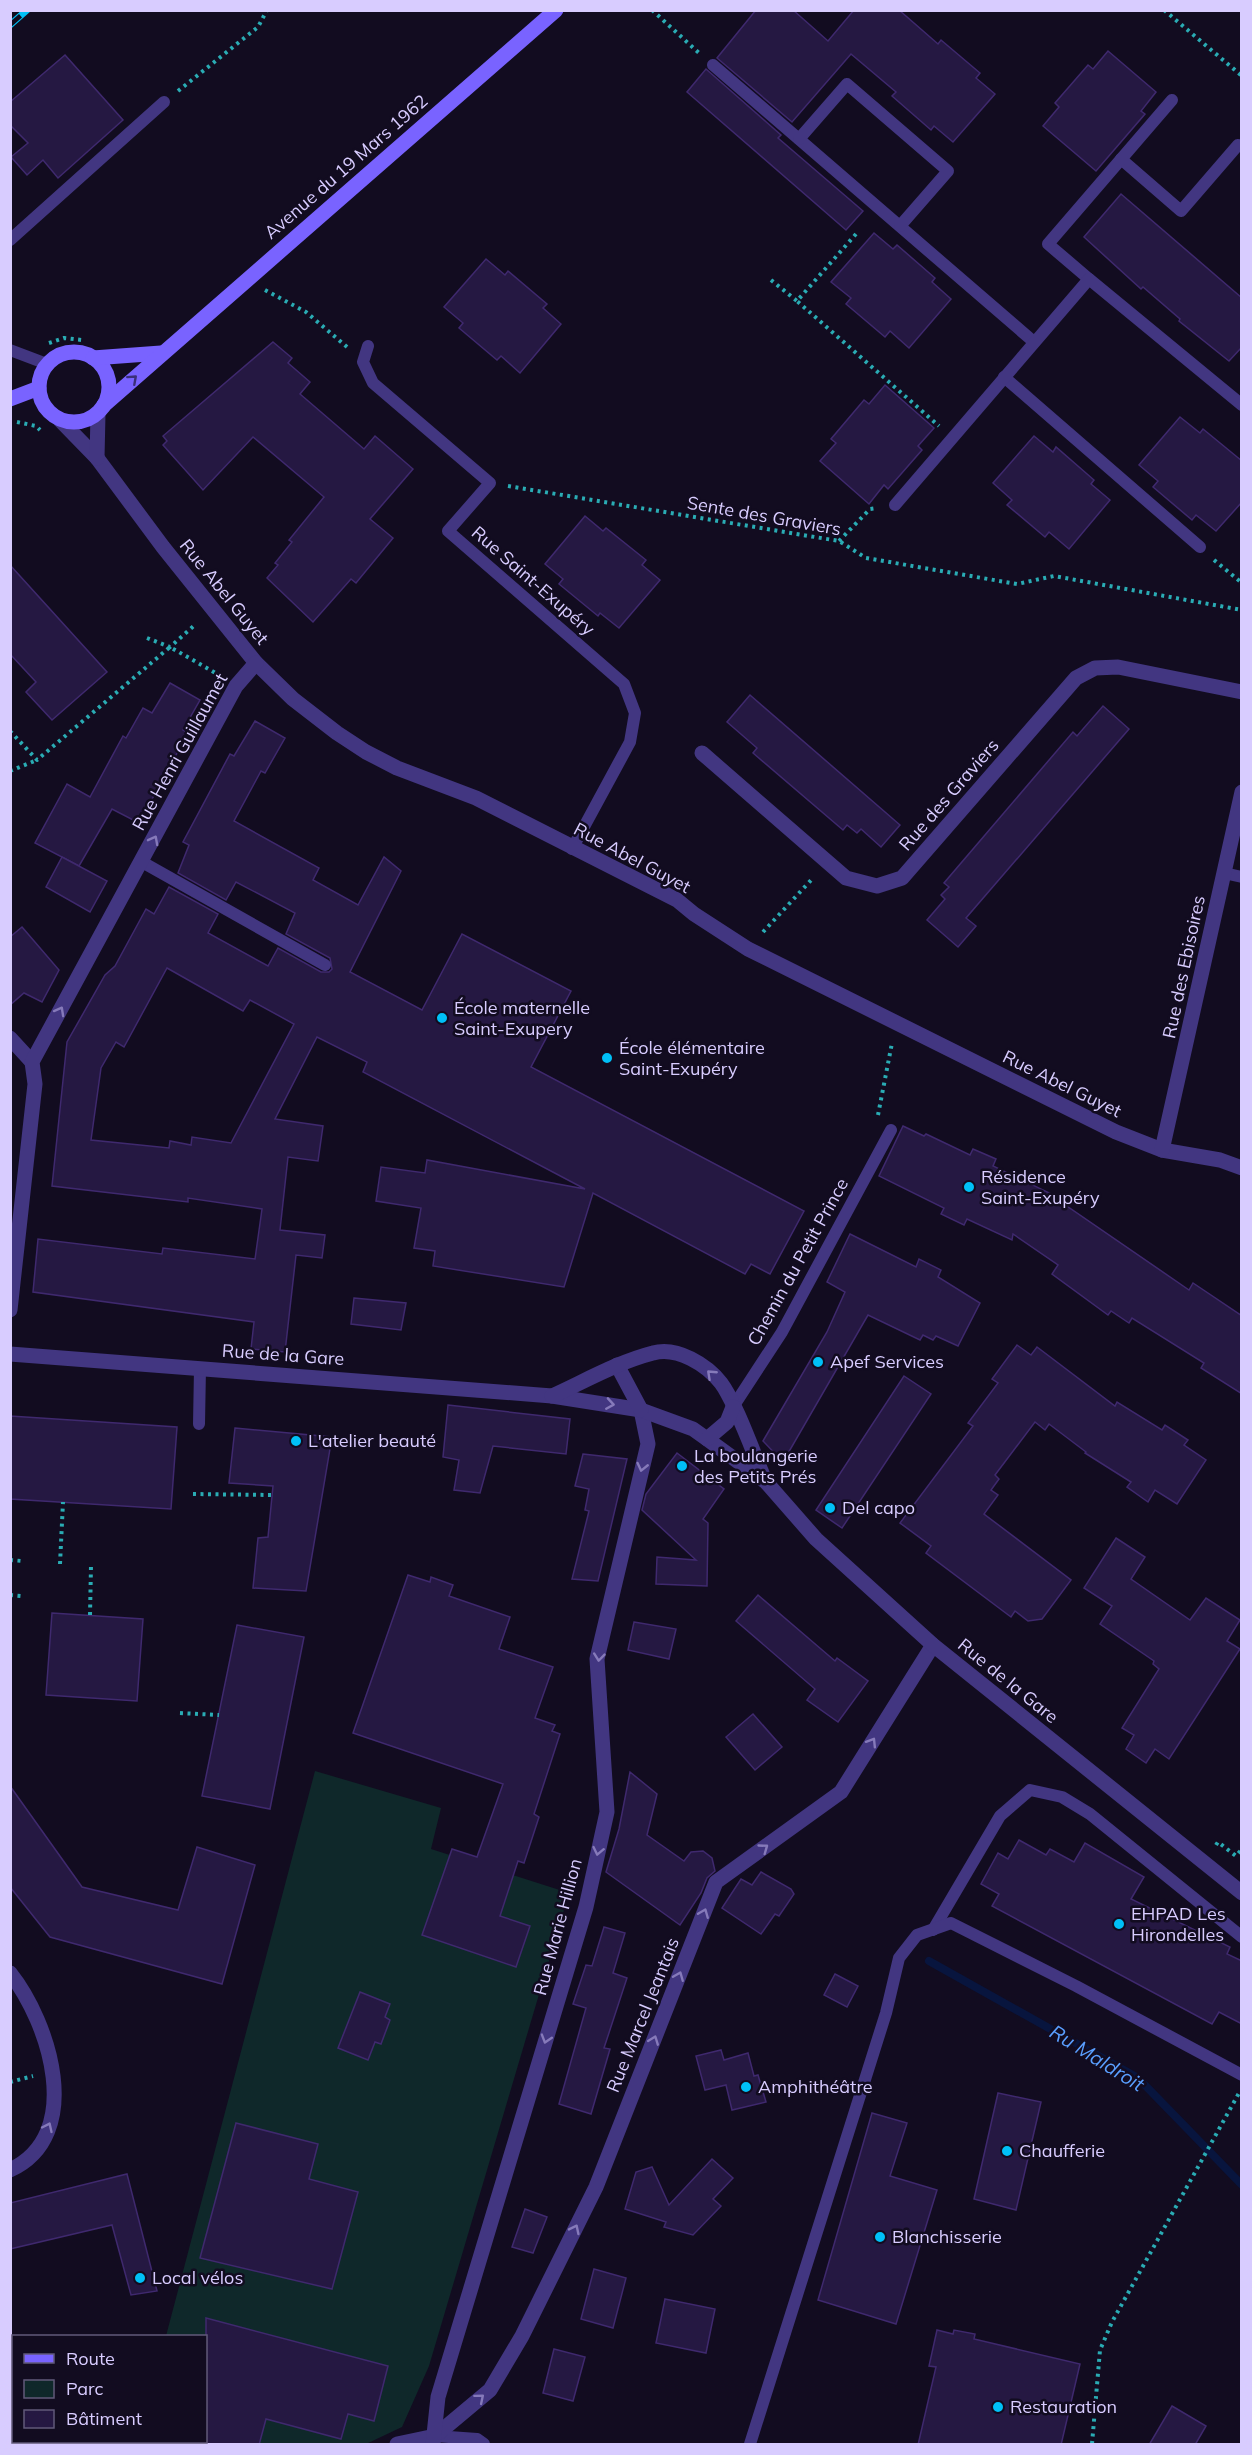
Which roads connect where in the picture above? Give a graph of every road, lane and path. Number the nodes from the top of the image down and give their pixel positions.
1 (267, 10) edge
2 (556, 10) edge
3 (652, 10) edge
4 (1164, 10) edge
5 (713, 65) joint
6 (1242, 76) edge
7 (1172, 100) dead end
8 (164, 102) joint
9 (799, 139) junction
10 (1238, 145) dead end
11 (1121, 159) junction
12 (900, 226) junction
13 (856, 234) dead end
14 (10, 240) edge
15 (246, 279) junction
16 (1089, 279) junction
17 (771, 280) dead end
18 (797, 301) junction
19 (1034, 342) junction
20 (368, 346) dead end
21 (10, 350) edge
22 (161, 353) junction
23 (93, 357) junction
24 (363, 362) junction
25 (47, 364) junction
26 (1004, 377) junction
27 (39, 388) junction
28 (10, 399) edge
29 (1242, 405) edge
30 (101, 410) junction
31 (60, 420) junction
32 (953, 438) junction
33 (97, 458) junction
34 (490, 483) junction
35 (895, 505) joint
36 (839, 541) junction
37 (1200, 547) joint
38 (1242, 584) edge
39 (213, 609) junction
40 (1242, 610) edge
41 (147, 638) dead end
42 (170, 647) junction
43 (256, 663) junction
44 (225, 679) dead end
45 (1242, 692) edge
46 (10, 731) edge
47 (702, 753) dead end
48 (37, 760) junction
49 (10, 771) edge
50 (1242, 792) edge
51 (572, 849) junction
52 (142, 862) junction
53 (828, 862) junction
54 (1224, 873) junction
55 (1242, 877) edge
56 (748, 949) junction
57 (325, 965) dead end
58 (10, 1038) edge
59 (893, 1039) dead end
60 (32, 1062) junction
61 (877, 1118) dead end
62 (891, 1130) dead end
63 (1162, 1150) junction
64 (1242, 1168) edge
65 (11, 1309) edge
66 (10, 1354) edge
67 (617, 1365) junction
68 (201, 1368) junction
69 (552, 1396) junction
70 (733, 1407) junction
71 (641, 1410) junction
72 (199, 1424) dead end
73 (708, 1439) junction
74 (766, 1482) junction
75 (193, 1494) dead end
76 (272, 1495) dead end
77 (63, 1502) dead end
78 (10, 1560) edge
79 (22, 1560) dead end
80 (60, 1564) dead end
81 (91, 1566) dead end
82 (10, 1595) edge
83 (21, 1596) dead end
84 (90, 1616) dead end
85 (933, 1645) junction
86 (180, 1713) dead end
87 (219, 1715) dead end
88 (1218, 1842) dead end
89 (1242, 1849) edge
90 (1242, 1893) edge
91 (933, 1930) junction
92 (1242, 1937) edge
93 (10, 1972) edge
94 (1242, 2076) edge
95 (1242, 2090) edge
96 (10, 2170) edge
97 (431, 2442) edge
98 (479, 2443) edge
99 (397, 2445) edge
100 (750, 2445) edge
101 (1092, 2445) edge

1 - 8 path
2 - 15 main road, Avenue du 19 Mars 1962
3 - 5 path
4 - 6 path
5 - 9 lane
7 - 11 lane
8 - 14 lane
9 - 12 lane
9 - 12 lane
10 - 11 lane
11 - 16 lane
12 - 19 lane
13 - 18 path
15 - 22 main road, Avenue du 19 Mars 1962
15 - 24 path
16 - 19 lane
16 - 29 lane
17 - 18 path
18 - 32 path
19 - 26 lane
20 - 24 lane
21 - 25 lane
22 - 23 main road
30 -> 22 main road, Avenue du 19 Mars 1962
23 - 25 main road
23 - 30 main road
24 - 34 lane
25 - 27 main road
26 - 32 lane
26 - 37 lane
27 - 28 main road
27 - 31 main road
30 - 31 main road
30 - 33 street
31 - 33 street, Rue Abel Guyet
32 - 35 lane
33 - 39 street, Rue Abel Guyet
34 - 36 path, Sente des Graviers
34 - 51 lane, Rue Saint-Exupéry
35 - 36 path
36 - 40 path, Sente des Graviers
37 - 38 path
39 - 42 path
39 - 43 street, Rue Abel Guyet
41 - 42 path
42 - 44 path
42 - 48 path
43 - 51 street, Rue Abel Guyet
52 -> 43 street, Rue Henri Guillaumet
45 - 53 street, Rue des Graviers
46 - 48 path
47 - 53 street, Rue des Graviers
48 - 49 path
50 - 54 street, Rue des Ebisoires
51 - 56 street, Rue Abel Guyet
52 - 57 lane
60 -> 52 street, Rue Henri Guillaumet
53 - 56 path
54 - 55 lane
54 - 63 street, Rue des Ebisoires
56 - 63 street, Rue Abel Guyet
58 - 60 street
59 - 61 path
60 - 65 street
62 - 70 lane, Chemin du Petit Prince
63 - 64 street, Rue Abel Guyet
66 - 68 street, Rue de la Gare
67 - 69 street, Rue de la Gare
70 -> 67 street, Rue de la Gare
67 - 71 street
68 - 69 street, Rue de la Gare
68 - 72 lane
69 -> 71 street, Rue de la Gare
70 - 73 street
70 - 74 street, Rue de la Gare
71 - 73 street, Rue de la Gare
71 -> 97 street, Rue Marie Hillion
73 - 74 street, Rue de la Gare
74 - 85 street, Rue de la Gare
75 - 76 path
77 - 80 path
78 - 79 path
81 - 84 path
82 - 83 path
85 - 90 street, Rue de la Gare
97 -> 85 street, Rue Marcel Jeantais
86 - 87 path
88 - 89 path
91 - 92 lane
91 - 94 lane
91 - 100 lane
96 -> 93 street
95 - 101 path
97 - 98 lane
97 - 99 street

